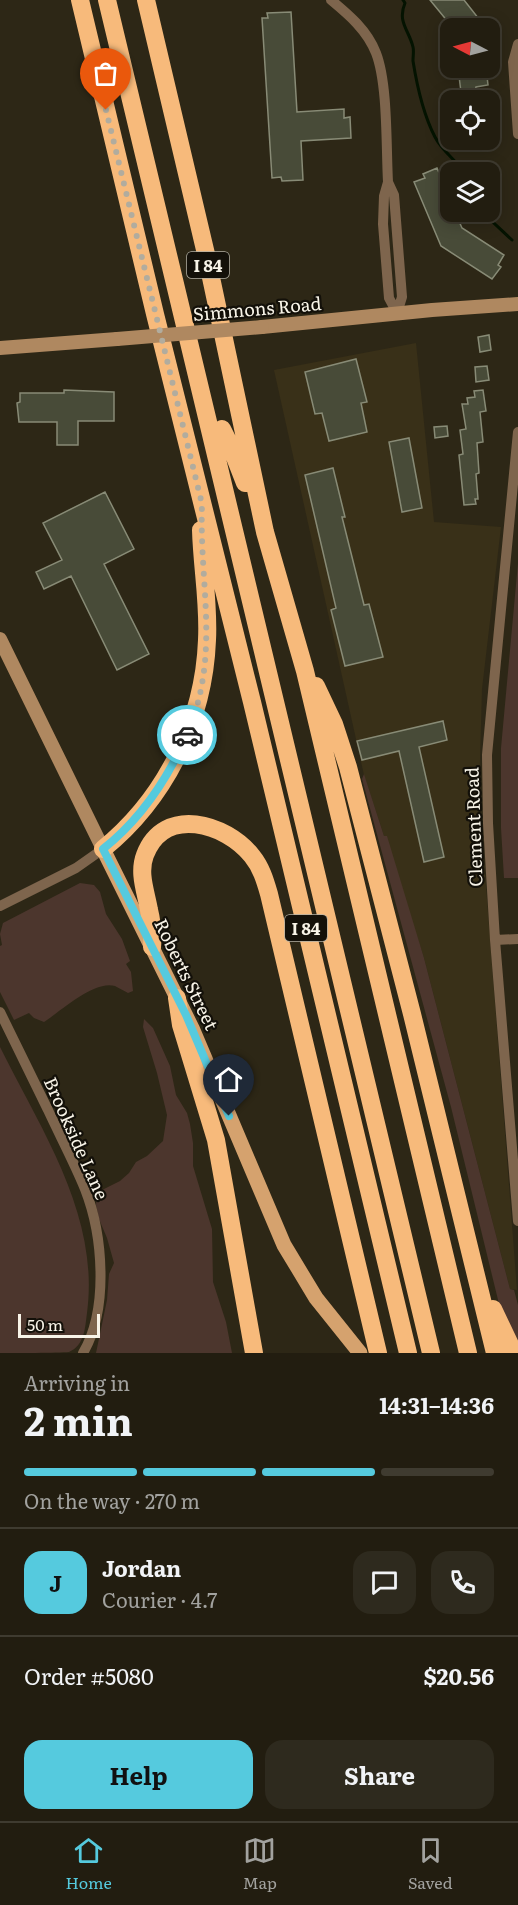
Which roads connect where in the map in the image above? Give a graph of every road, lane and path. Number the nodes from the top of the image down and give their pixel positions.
1 (80, 0) edge
2 (108, 0) edge
3 (120, 0) edge
4 (146, 0) edge
5 (332, 0) edge
6 (518, 44) edge
7 (518, 134) edge
8 (518, 304) edge
9 (397, 313) junction
10 (0, 348) edge
11 (222, 429) junction
12 (518, 432) edge
13 (202, 504) junction
14 (265, 532) junction
15 (0, 639) edge
16 (305, 671) junction
17 (103, 849) junction
18 (0, 906) edge
19 (518, 939) edge
20 (495, 940) junction
21 (152, 947) junction
22 (177, 998) junction
23 (0, 1012) edge
24 (513, 1089) edge
25 (518, 1221) edge
26 (471, 1256) junction
27 (450, 1276) junction
28 (355, 1347) edge
29 (83, 1353) edge
30 (254, 1353) edge
31 (378, 1353) edge
32 (408, 1353) edge
33 (431, 1353) edge
34 (442, 1353) edge
35 (460, 1353) edge
36 (468, 1353) edge
37 (495, 1353) edge
38 (514, 1353) edge

1 - 13 highway, I 84
2 - 33 highway
3 - 11 highway
4 - 14 highway, I 84
5 - 9 street
6 - 7 street
8 - 9 main road, Simmons Road
9 - 10 main road, Simmons Road, bridge
11 - 14 highway
11 - 34 highway
12 - 20 street, Clement Road
13 - 17 highway
13 - 32 highway, I 84
14 - 16 highway, I 84
15 - 17 main road, Roberts Street
16 - 26 highway
16 - 27 highway, I 84
17 - 18 street
17 - 21 main road, Roberts Street
19 - 20 street
20 - 24 street, Clement Road
21 - 22 main road, Roberts Street
21 - 31 highway
22 - 28 main road, Roberts Street
22 - 30 highway
23 - 29 street, Brookside Lane
24 - 25 street, Clement Road
26 - 37 highway
26 - 38 highway
27 - 35 highway
27 - 36 highway, I 84

